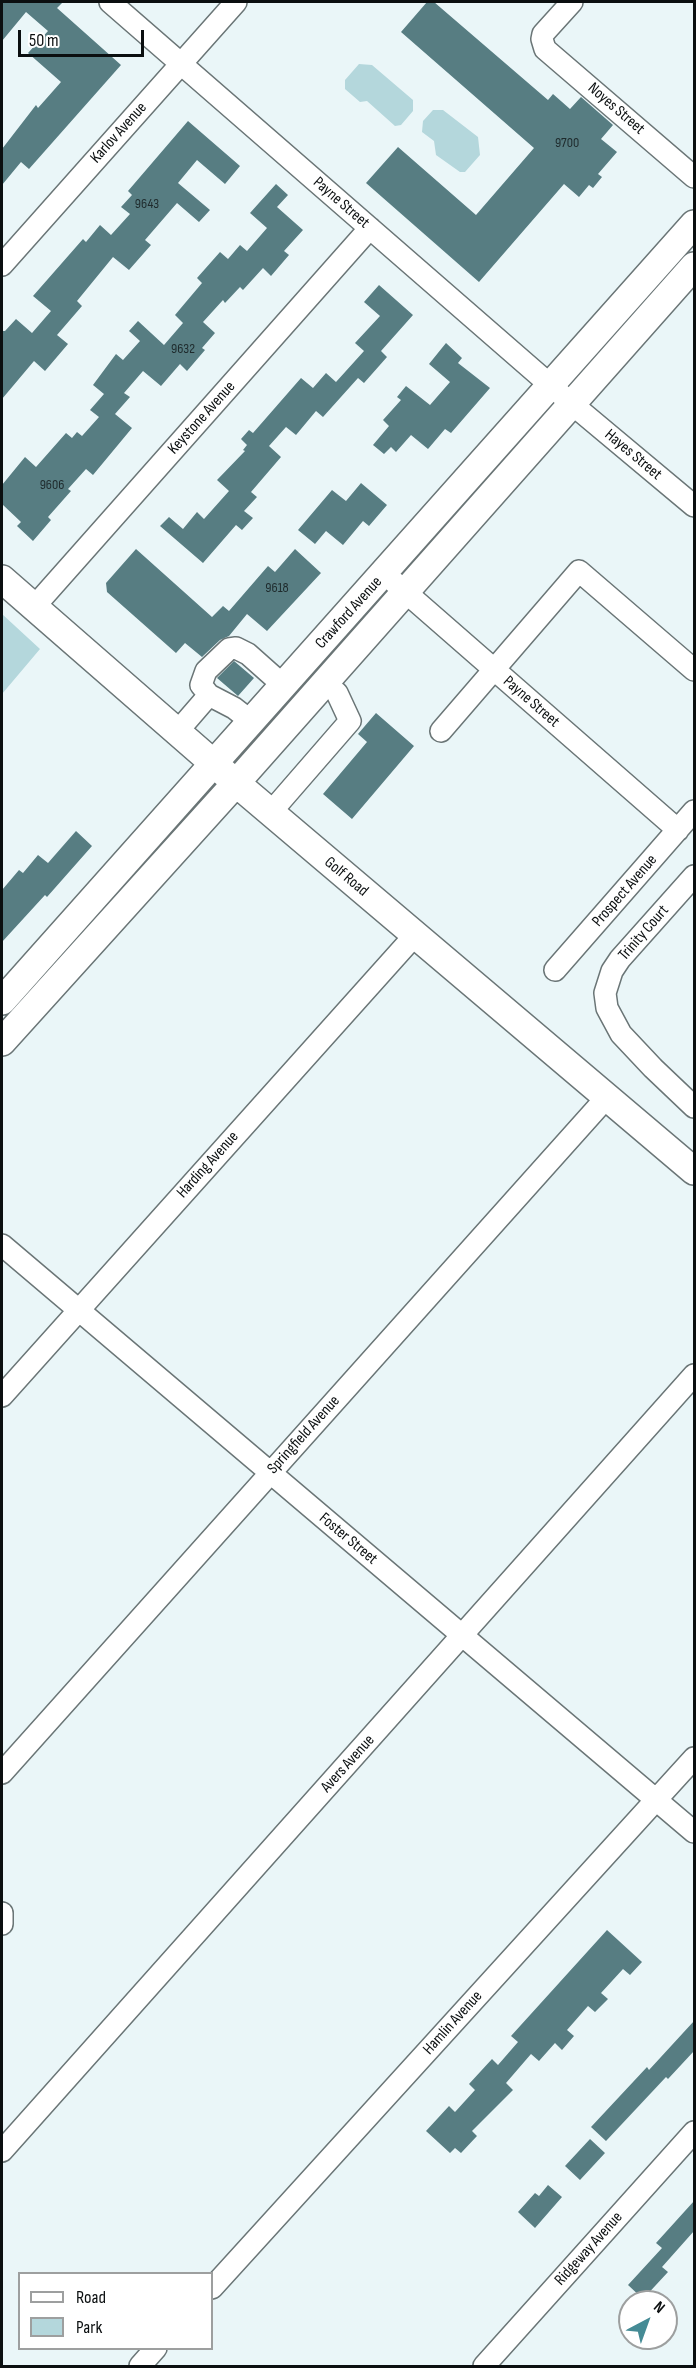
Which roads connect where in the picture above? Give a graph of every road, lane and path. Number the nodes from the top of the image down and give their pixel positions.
1 (110, 2) edge
2 (236, 2) edge
3 (572, 2) edge
4 (181, 63) junction
5 (694, 177) edge
6 (694, 224) edge
7 (370, 228) junction
8 (2, 265) edge
9 (694, 266) edge
10 (551, 386) junction
11 (572, 404) junction
12 (694, 506) edge
13 (384, 574) junction
14 (2, 579) edge
15 (405, 592) junction
16 (34, 607) junction
17 (494, 669) junction
18 (694, 670) edge
19 (325, 683) junction
20 (284, 686) junction
21 (209, 695) junction
22 (252, 722) junction
23 (441, 731) dead end
24 (177, 732) junction
25 (214, 764) junction
26 (236, 783) junction
27 (270, 812) junction
28 (694, 812) edge
29 (678, 830) junction
30 (694, 876) edge
31 (415, 935) junction
32 (555, 970) dead end
33 (2, 1001) edge
34 (2, 1042) edge
35 (608, 1097) junction
36 (694, 1107) edge
37 (694, 1171) edge
38 (2, 1245) edge
39 (78, 1310) junction
40 (694, 1375) edge
41 (2, 1396) edge
42 (270, 1473) junction
43 (463, 1636) junction
44 (694, 1758) edge
45 (2, 1773) edge
46 (657, 1800) junction
47 (694, 1832) edge
48 (2, 1913) edge
49 (2, 1924) edge
50 (694, 2132) edge
51 (2, 2151) edge
52 (213, 2287) edge
53 (155, 2350) edge
54 (140, 2367) edge
55 (484, 2367) edge

1 - 4 street, Payne Street
2 - 4 street, Karlov Avenue
3 - 5 street, Noyes Street
4 - 7 street, Payne Street
4 - 8 street, Karlov Avenue
6 - 10 main road, Crawford Avenue
7 - 10 street, Payne Street
7 - 16 street, Keystone Avenue
9 - 11 main road, Crawford Avenue
10 - 11 street, Payne Street
10 - 13 main road, Crawford Avenue
11 - 12 street, Hayes Street
11 - 15 main road, Crawford Avenue
13 - 15 street, Payne Street
13 - 20 main road, Crawford Avenue
14 - 16 main road, Golf Road
15 - 17 street, Payne Street
15 - 19 main road, Crawford Avenue
16 - 24 main road, Golf Road
17 - 18 street
17 - 23 street
17 - 29 street, Payne Street
19 - 26 main road, Crawford Avenue
19 - 27 street
20 - 21 street
20 - 22 main road, Crawford Avenue
21 - 22 street
21 - 24 street
22 - 25 main road, Crawford Avenue
24 - 25 main road, Golf Road
25 - 26 main road, Golf Road
25 - 33 main road, Crawford Avenue
26 - 27 main road, Golf Road
26 - 34 main road, Crawford Avenue
27 - 31 main road, Golf Road
28 - 29 street, Prospect Avenue
29 - 32 street, Prospect Avenue
30 - 36 street, Trinity Court
31 - 35 main road, Golf Road
31 - 39 street, Harding Avenue
35 - 37 main road, Golf Road
35 - 42 street, Springfield Avenue
38 - 39 street, Foster Street
39 - 41 street, Harding Avenue
39 - 42 street, Foster Street
40 - 43 street, Avers Avenue
42 - 43 street, Foster Street
42 - 45 street, Springfield Avenue
43 - 46 street, Foster Street
43 - 51 street, Avers Avenue
44 - 46 street, Hamlin Avenue
46 - 47 street, Foster Street
46 - 52 street, Hamlin Avenue
48 - 49 street
50 - 55 street, Ridgeway Avenue
53 - 54 street

